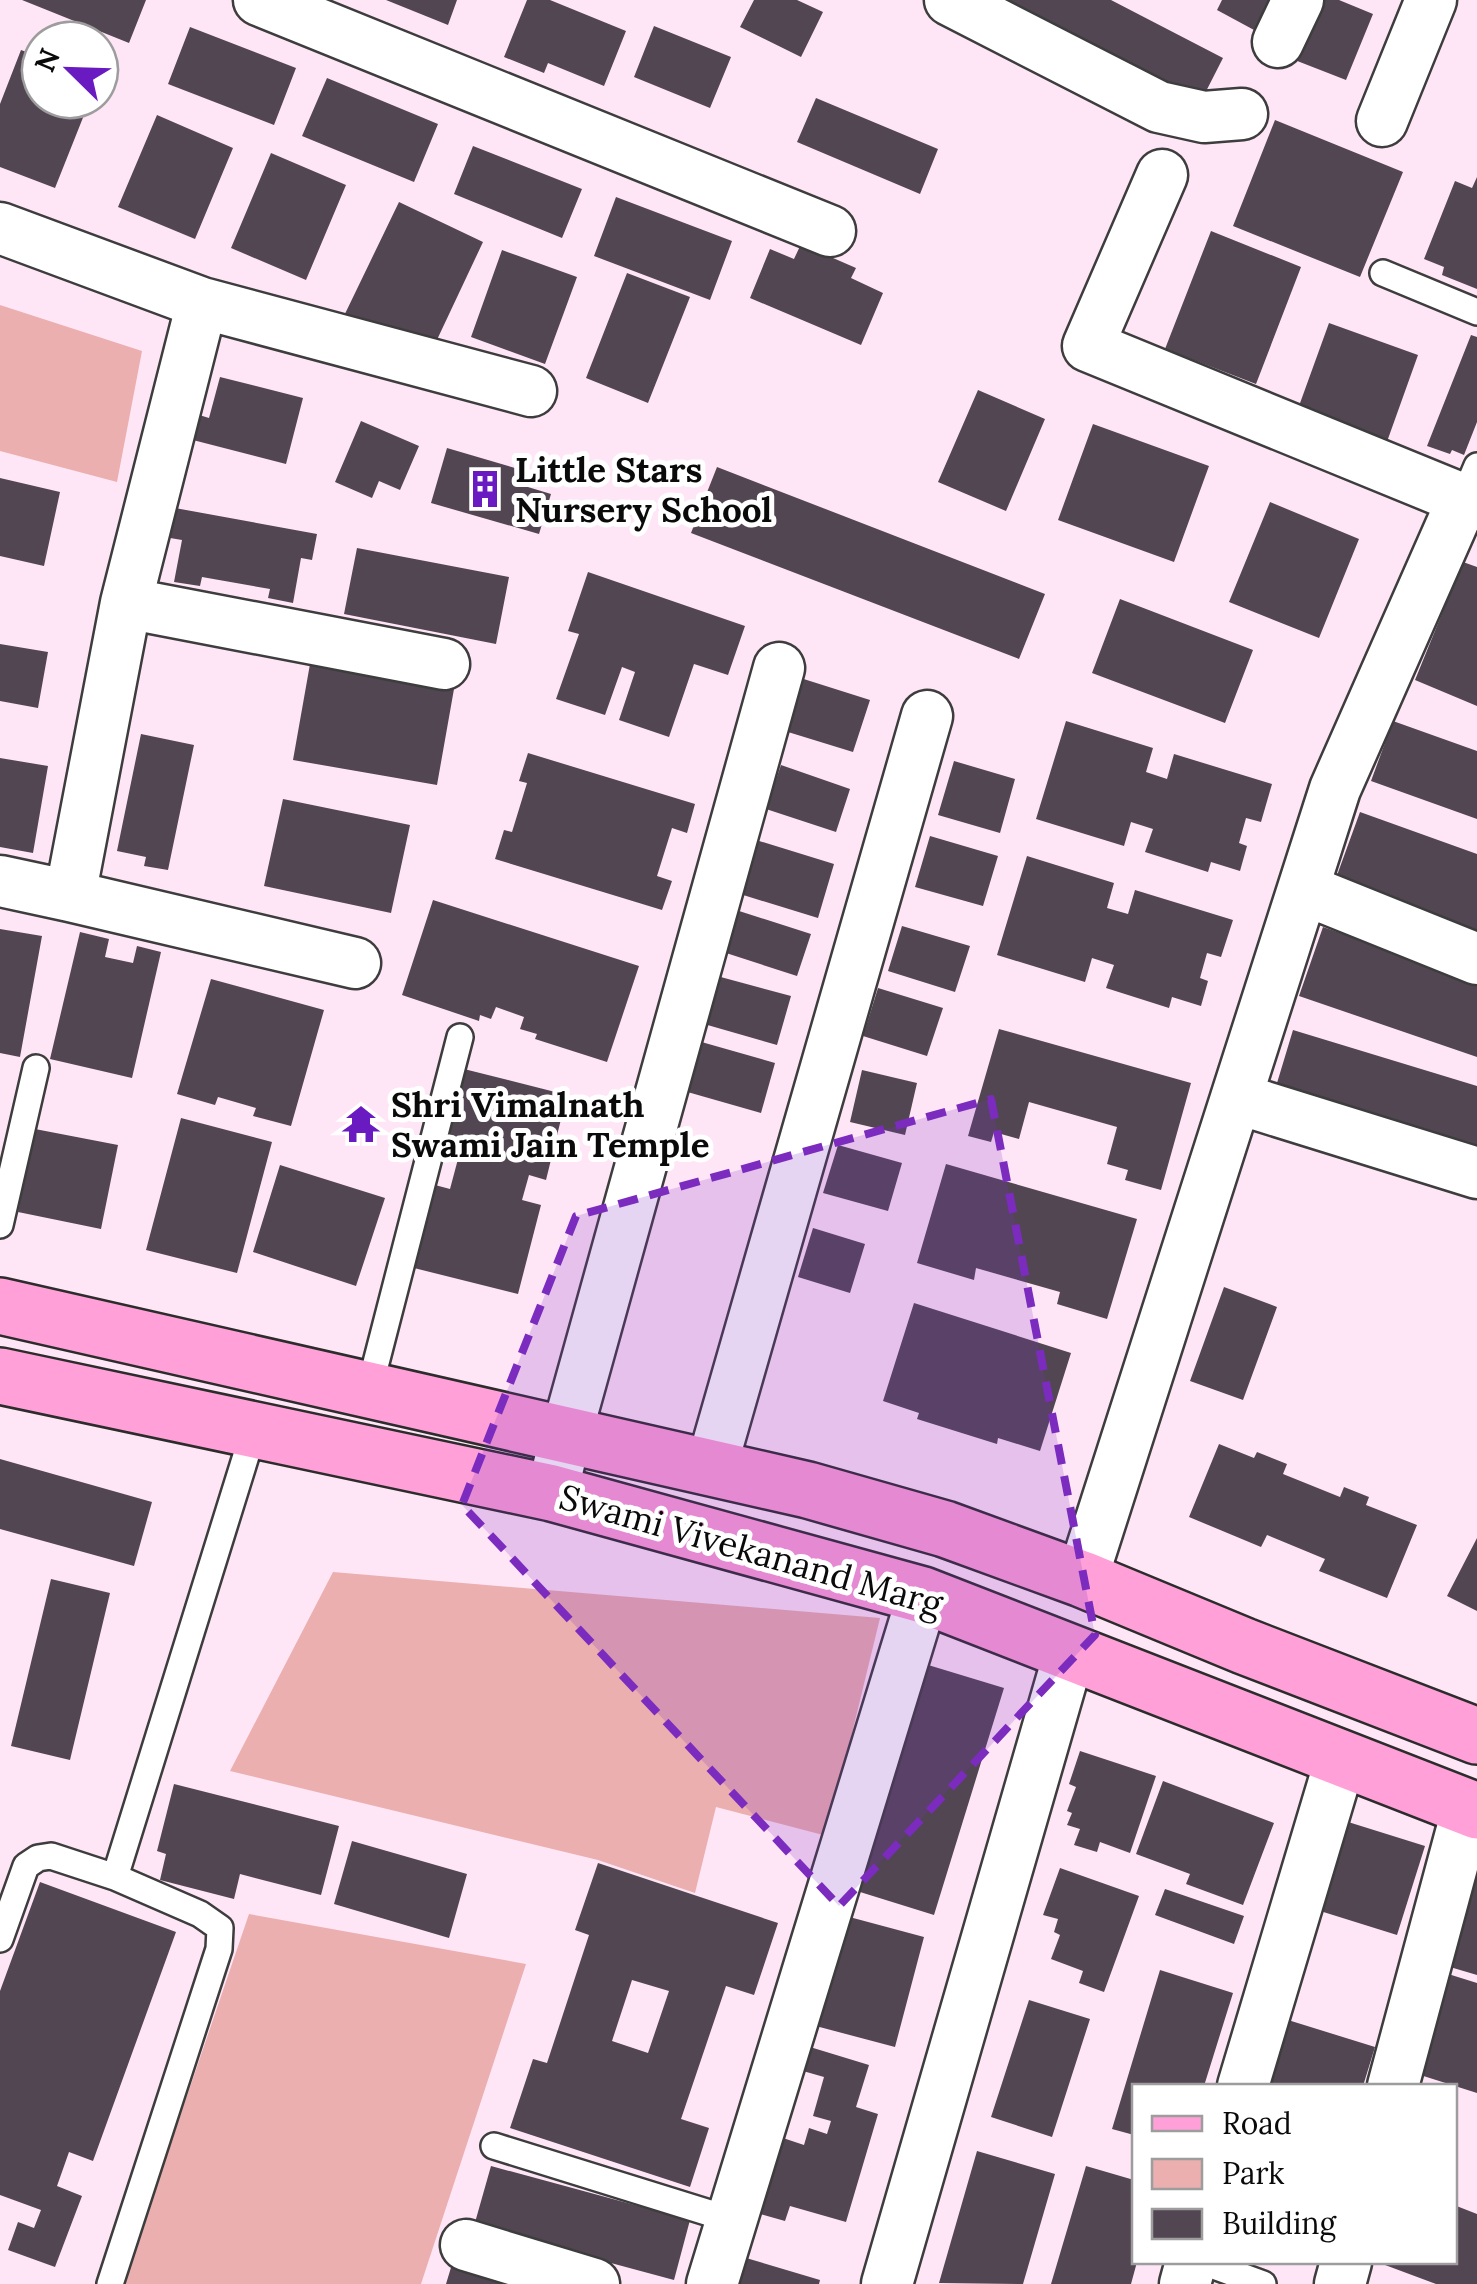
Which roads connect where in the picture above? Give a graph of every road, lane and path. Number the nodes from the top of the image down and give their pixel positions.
1 (950, 0) edge
2 (1431, 0) edge
3 (273, 2) edge
4 (1242, 114) dead end
5 (1382, 121) dead end
6 (1162, 175) dead end
7 (0, 228) edge
8 (830, 232) dead end
9 (1383, 274) dead end
10 (202, 303) junction
11 (1477, 312) edge
12 (531, 392) dead end
13 (1472, 490) edge
14 (126, 603) junction
15 (444, 664) dead end
16 (779, 668) dead end
17 (927, 716) dead end
18 (0, 881) edge
19 (1303, 889) junction
20 (70, 896) junction
21 (1477, 959) edge
22 (355, 963) dead end
23 (460, 1037) dead end
24 (36, 1068) dead end
25 (1236, 1098) junction
26 (1477, 1173) edge
27 (0, 1225) edge
28 (0, 1306) edge
29 (0, 1376) edge
30 (368, 1390) junction
31 (254, 1430) junction
32 (566, 1434) junction
33 (711, 1468) junction
34 (552, 1493) junction
35 (1082, 1579) junction
36 (922, 1595) junction
37 (1070, 1652) junction
38 (1477, 1736) edge
39 (1341, 1758) junction
40 (1473, 1809) edge
41 (115, 1878) junction
42 (0, 1939) edge
43 (1244, 2084) edge
44 (1394, 2084) edge
45 (494, 2146) dead end
46 (732, 2220) junction
47 (466, 2245) dead end
48 (1208, 2264) edge
49 (110, 2284) edge
50 (594, 2284) edge
51 (712, 2284) edge
52 (887, 2284) edge
53 (1263, 2284) edge

1 - 4 street
2 - 5 street
3 - 8 street
6 - 13 street
7 - 10 street
9 - 11 lane
10 - 12 street
10 - 14 street
13 - 19 street
14 - 15 street
14 - 20 street
16 - 32 street
17 - 33 street
18 - 20 street
19 - 21 street
19 - 25 street
20 - 22 street
23 - 30 lane
24 - 27 lane
25 - 26 street
25 - 35 street
28 - 30 main road, Swami Vivekanand Marg
29 - 31 main road, Swami Vivekanand Marg
30 - 32 main road, Swami Vivekanand Marg
31 - 34 main road, Swami Vivekanand Marg
31 - 41 lane
32 - 33 main road, Swami Vivekanand Marg
32 - 34 street
33 - 35 main road, Swami Vivekanand Marg
34 - 36 main road, Swami Vivekanand Marg
35 - 38 main road, Swami Vivekanand Marg
36 - 37 main road, Swami Vivekanand Marg
36 - 46 street
37 - 39 main road, Swami Vivekanand Marg
37 - 52 street
39 - 40 main road, Swami Vivekanand Marg
39 - 43 street
40 - 44 street
41 - 42 lane
41 - 49 lane
45 - 46 lane
46 - 51 street
47 - 50 street
48 - 53 lane

